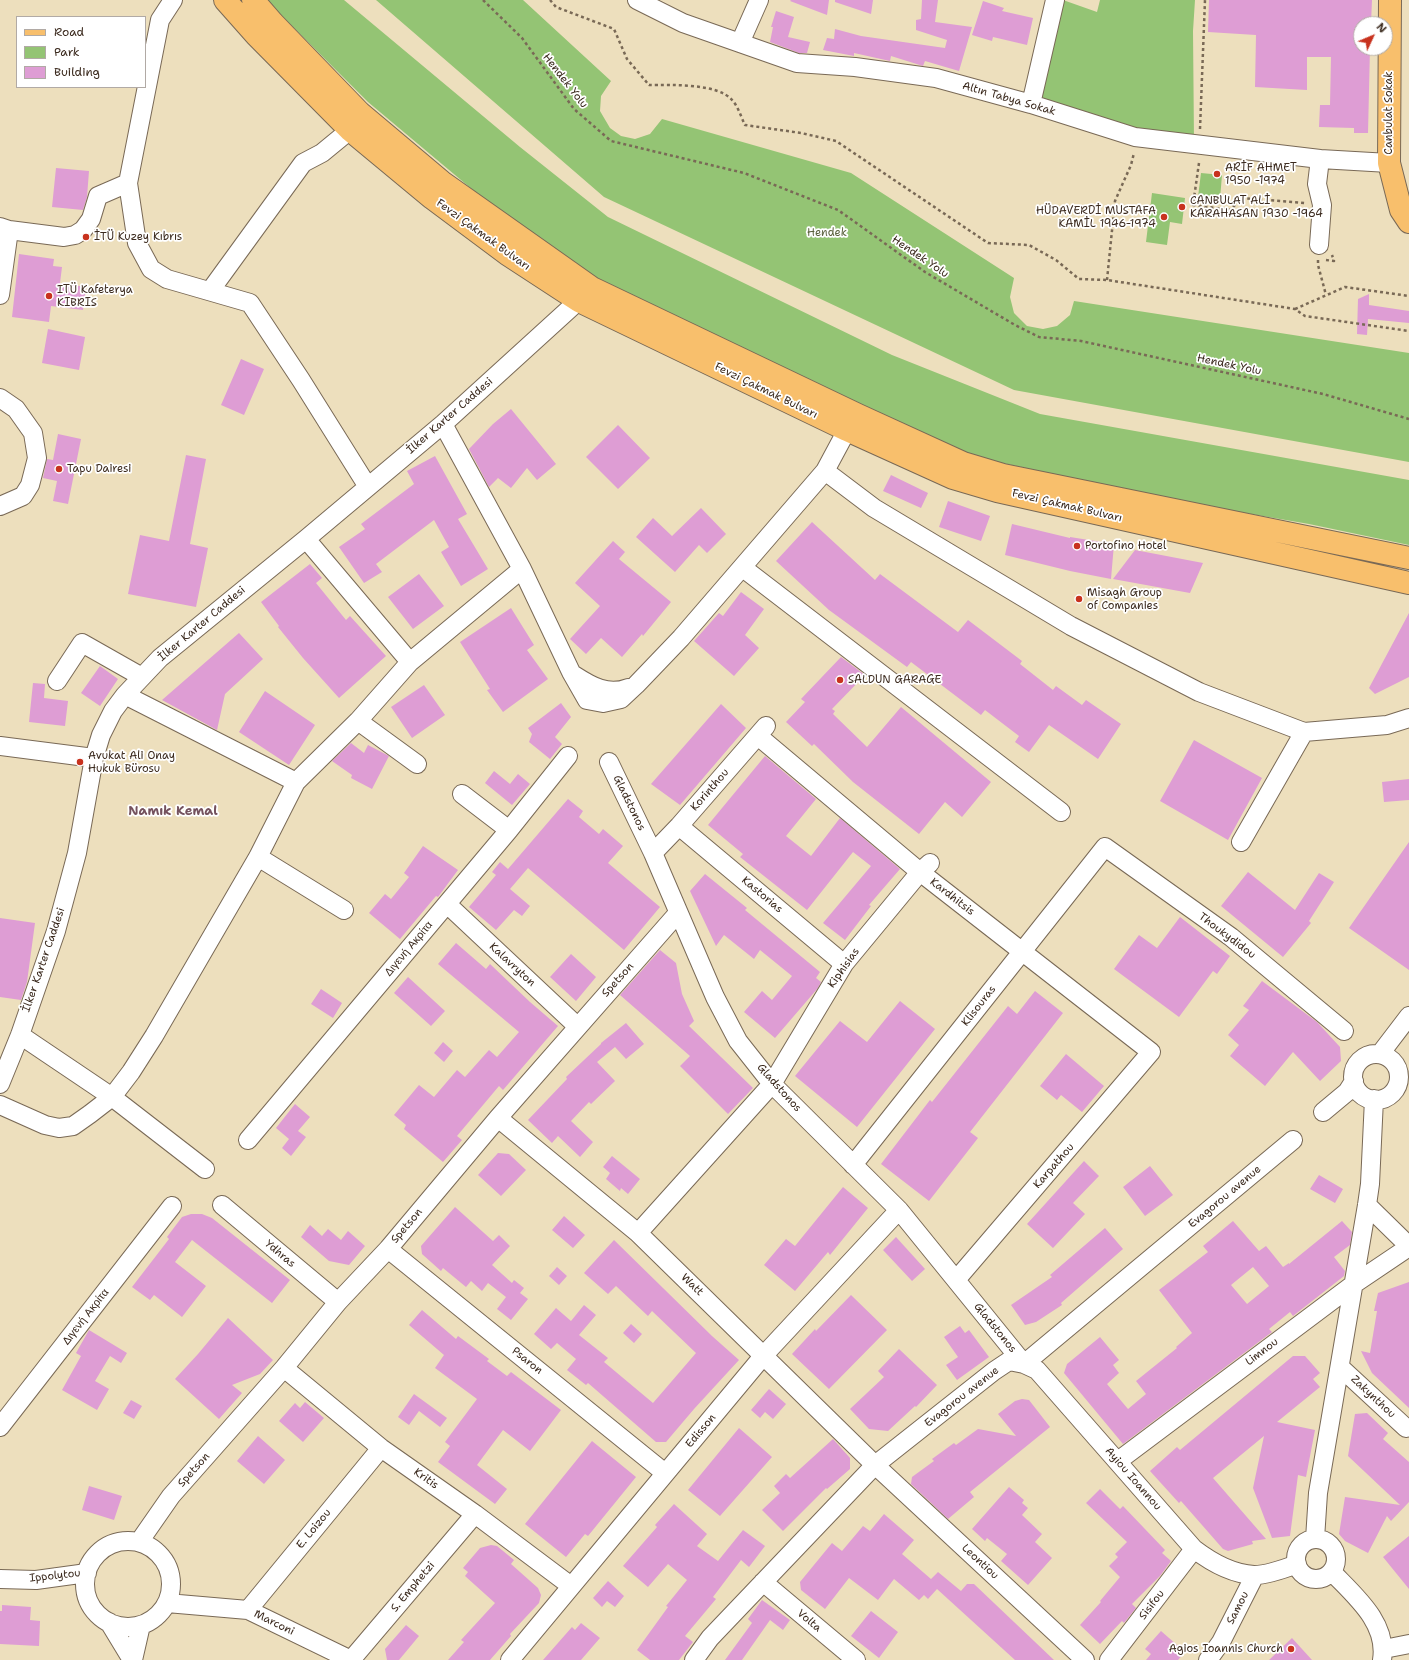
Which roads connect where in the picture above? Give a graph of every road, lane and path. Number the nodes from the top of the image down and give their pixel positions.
1 (173, 0) edge
2 (225, 0) edge
3 (253, 0) edge
4 (483, 0) edge
5 (550, 0) edge
6 (759, 0) edge
7 (1055, 0) edge
8 (1205, 0) edge
9 (1390, 0) edge
10 (647, 2) edge
11 (740, 43) junction
12 (1031, 104) junction
13 (350, 130) junction
14 (1200, 133) dead end
15 (1135, 137) junction
16 (1320, 159) junction
17 (1199, 163) dead end
18 (1390, 163) junction
19 (128, 183) junction
20 (1322, 204) junction
21 (1409, 222) edge
22 (5, 228) edge
23 (1319, 245) dead end
24 (1318, 265) dead end
25 (1107, 280) junction
26 (210, 291) junction
27 (586, 294) junction
28 (0, 295) edge
29 (1326, 295) junction
30 (1409, 296) edge
31 (1295, 309) junction
32 (1409, 331) edge
33 (0, 398) edge
34 (1409, 419) edge
35 (853, 422) junction
36 (443, 424) junction
37 (825, 471) junction
38 (368, 486) junction
39 (0, 506) edge
40 (306, 539) junction
41 (1409, 558) edge
42 (743, 568) junction
43 (522, 569) junction
44 (1409, 583) edge
45 (410, 662) junction
46 (142, 677) junction
47 (57, 680) dead end
48 (125, 694) junction
49 (1409, 718) edge
50 (358, 721) junction
51 (762, 731) joint
52 (1304, 732) junction
53 (0, 746) edge
54 (568, 756) dead end
55 (94, 758) junction
56 (609, 762) dead end
57 (417, 764) dead end
58 (296, 782) junction
59 (462, 794) dead end
60 (1061, 812) dead end
61 (679, 826) junction
62 (509, 830) junction
63 (1241, 842) dead end
64 (1105, 847) joint
65 (653, 853) junction
66 (258, 857) junction
67 (925, 867) junction
68 (447, 904) junction
69 (344, 910) dead end
70 (678, 913) junction
71 (1021, 952) junction
72 (844, 964) junction
73 (1409, 1016) edge
74 (577, 1026) junction
75 (1344, 1030) dead end
76 (20, 1035) junction
77 (1151, 1052) joint
78 (1380, 1054) junction
79 (1354, 1081) junction
80 (0, 1084) edge
81 (772, 1084) junction
82 (1404, 1088) edge
83 (112, 1097) junction
84 (1374, 1099) junction
85 (0, 1105) edge
86 (1323, 1112) dead end
87 (498, 1118) junction
88 (248, 1140) dead end
89 (1293, 1140) dead end
90 (853, 1165) junction
91 (205, 1169) dead end
92 (1367, 1204) junction
93 (222, 1205) dead end
94 (172, 1206) dead end
95 (899, 1210) junction
96 (638, 1233) junction
97 (1409, 1247) edge
98 (388, 1249) junction
99 (956, 1280) junction
100 (1354, 1284) junction
101 (338, 1302) junction
102 (764, 1355) junction
103 (1024, 1364) junction
104 (1340, 1366) junction
105 (284, 1368) junction
106 (0, 1428) edge
107 (1406, 1428) dead end
108 (381, 1448) junction
109 (1118, 1461) junction
110 (875, 1465) junction
111 (665, 1473) junction
112 (475, 1514) junction
113 (1315, 1539) junction
114 (139, 1542) junction
115 (1194, 1549) junction
116 (1297, 1564) junction
117 (1332, 1572) junction
118 (87, 1573) junction
119 (1254, 1575) junction
120 (0, 1579) edge
121 (763, 1582) junction
122 (571, 1586) junction
123 (167, 1603) junction
124 (248, 1610) junction
125 (109, 1622) junction
126 (141, 1625) junction
127 (1409, 1644) edge
128 (1383, 1654) edge
129 (133, 1660) edge
130 (351, 1660) edge
131 (510, 1660) edge
132 (694, 1660) edge
133 (856, 1660) edge
134 (1085, 1660) edge
135 (1109, 1660) edge
136 (1208, 1660) edge

1 - 19 street
2 - 13 main road, Fevzi Çakmak Bulvarı
3 - 27 main road, Fevzi Çakmak Bulvarı
4 - 34 path, Hendek Yolu
5 - 25 path
6 - 11 street
7 - 12 street
8 - 14 path
9 - 18 main road, Canbulat Sokak
10 - 11 street, Altın Tabya Sokak
11 - 12 street, Altın Tabya Sokak
12 - 15 street, Altın Tabya Sokak
13 - 26 street
13 - 27 main road, Fevzi Çakmak Bulvarı
15 - 16 street, Altın Tabya Sokak
15 - 25 path
16 - 18 street, Altın Tabya Sokak
16 - 20 street
17 - 20 path
18 - 21 main road, Canbulat Sokak
19 - 22 street
19 - 26 street
20 - 23 street
22 - 28 street
24 - 29 path
25 - 31 path
26 - 38 street
27 - 35 main road, Fevzi Çakmak Bulvarı
27 - 36 street, İlker Karter Caddesi
29 - 30 path
29 - 31 path
31 - 32 path
33 - 39 street
35 - 37 street
35 - 41 main road, Fevzi Çakmak Bulvarı
35 - 44 main road, Fevzi Çakmak Bulvarı
36 - 38 street, İlker Karter Caddesi
36 - 43 street
37 - 42 street
37 - 52 street
38 - 40 street, İlker Karter Caddesi
40 - 45 street
40 - 46 street, İlker Karter Caddesi
42 - 43 street
42 - 60 street
43 - 45 street
45 - 50 street
46 - 47 street
46 - 48 street, İlker Karter Caddesi
48 - 55 street, İlker Karter Caddesi
48 - 58 street
49 - 52 street
50 - 57 street
50 - 58 street
51 - 61 street, Korinthou
51 - 67 street, Kardhitsis
52 - 63 street
53 - 55 street
54 - 62 street, Διγενή Ακρίτα
55 - 76 street, İlker Karter Caddesi
56 - 65 street, Gladstonos
58 - 66 street
59 - 62 street
61 - 65 street, Korinthou
61 - 72 street, Kastorias
62 - 68 street, Διγενή Ακρίτα
64 - 71 street, Klisouras
64 - 75 street, Thoukydidou
65 - 70 street, Gladstonos
66 - 69 street
66 - 83 street
67 - 71 street, Kardhitsis
67 - 72 street, Kiphisias
68 - 74 street, Kalavryton
68 - 88 street, Διγενή Ακρίτα
70 - 74 street, Spetson
70 - 81 street, Gladstonos
71 - 77 street, Kardhitsis
71 - 90 street, Klisouras
72 - 81 street, Kiphisias
73 - 78 street
74 - 87 street, Spetson
76 - 80 street, İlker Karter Caddesi
76 - 83 street
77 - 99 street, Karpathou
78 - 79 street
78 - 82 street
79 - 84 street
79 - 86 street
81 - 90 street, Gladstonos
81 - 96 street, Kiphisias
82 - 84 street
83 - 85 street
83 - 91 street
84 - 92 street
87 - 96 street, Watt
87 - 98 street, Spetson
89 - 103 street, Evagorou avenue
90 - 95 street, Gladstonos
92 - 97 street
92 - 100 street
93 - 101 street, Ydhras
94 - 106 street, Διγενή Ακρίτα
95 - 99 street, Gladstonos
95 - 102 street, Edisson
96 - 102 street, Watt
97 - 100 street, Limnou
98 - 101 street, Spetson
98 - 111 street, Psaron
99 - 103 street, Gladstonos
100 - 104 street
100 - 109 street, Limnou
101 - 105 street, Spetson
102 - 110 street, Watt
102 - 111 street, Edisson
103 - 109 street, Ayiou Ioannou
103 - 110 street, Evagorou avenue
104 - 107 street, Zakynthou
104 - 113 street
105 - 108 street, Kritis
105 - 114 street, Spetson
108 - 112 street, Kritis
108 - 124 street, E. Loizou
109 - 115 street, Ayiou Ioannou
110 - 121 street, Evagorou avenue
110 - 134 street, Leontiou
111 - 122 street, Edisson
112 - 122 street, Kritis
112 - 130 street, S. Emphetzi
113 - 116 street
113 - 117 street
114 - 118 street
114 - 123 street
115 - 119 street, Ayiou Ioannou
115 - 135 street, Sisifou
116 - 117 street
116 - 119 street, Ayiou Ioannou
117 - 128 street
118 - 120 street, Ippolytou
118 - 125 street
119 - 136 street, Samou
121 - 132 street, Evagorou avenue
121 - 133 street, Volta
122 - 131 street, Edisson
123 - 124 street, Marconi
123 - 126 street
124 - 130 street, Marconi
125 - 126 street
125 - 129 street
126 - 129 street
127 - 128 street

